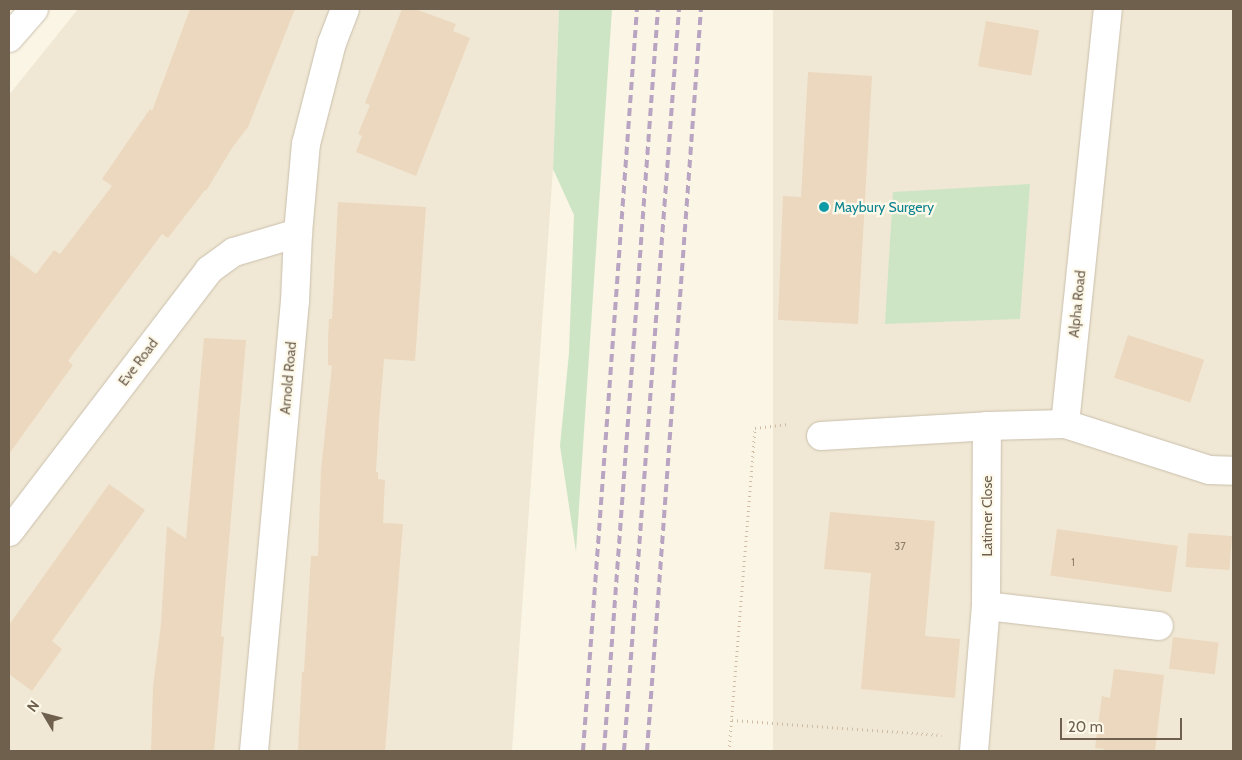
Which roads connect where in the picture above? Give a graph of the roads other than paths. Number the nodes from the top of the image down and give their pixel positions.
1 (34, 9) edge
2 (345, 9) edge
3 (1108, 9) edge
4 (9, 38) edge
5 (298, 233) junction
6 (1065, 424) junction
7 (987, 426) junction
8 (821, 436) road end
9 (1233, 471) edge
10 (9, 532) edge
11 (986, 606) junction
12 (1159, 626) dead end
13 (975, 745) edge
14 (254, 751) edge

1 - 4 street
2 - 5 street, Arnold Road
3 - 6 street, Alpha Road
5 - 10 street, Eve Road
5 - 14 street, Arnold Road
6 - 7 street
6 - 9 street
7 - 8 street
7 - 11 street, Latimer Close
11 - 12 street
11 - 13 street, Latimer Close

